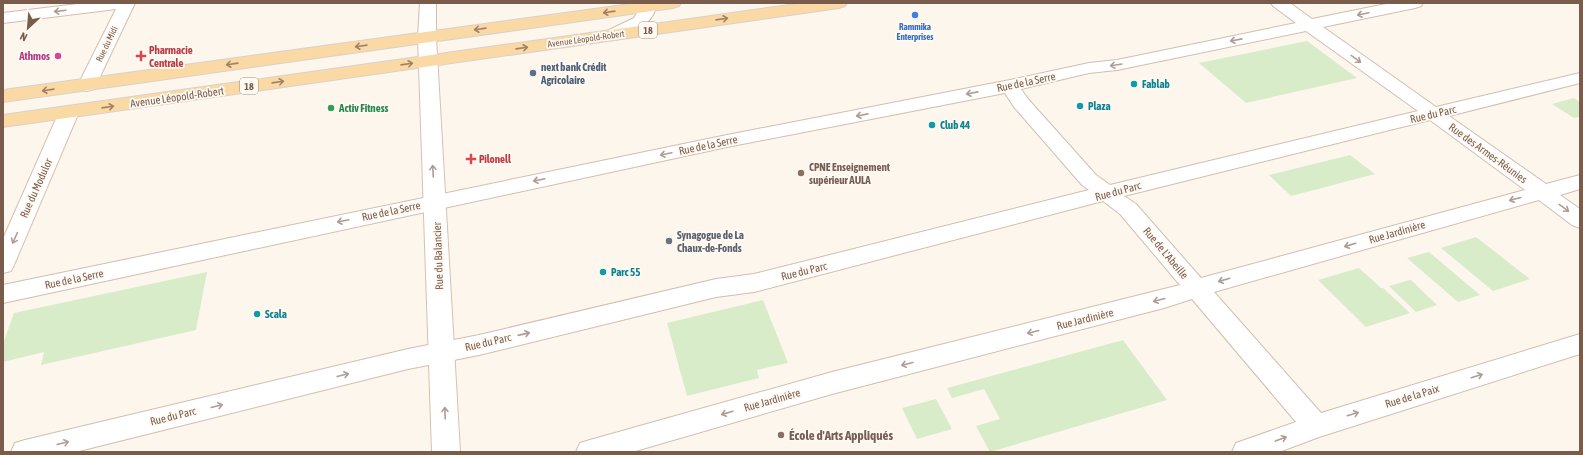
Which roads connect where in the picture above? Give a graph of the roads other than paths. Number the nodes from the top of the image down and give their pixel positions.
1 (126, 3) edge
2 (428, 3) edge
3 (673, 3) edge
4 (839, 3) edge
5 (1279, 3) edge
6 (1415, 3) edge
7 (648, 6) junction
8 (3, 18) edge
9 (1309, 25) junction
10 (612, 35) junction
11 (427, 37) junction
12 (428, 61) junction
13 (1580, 78) edge
14 (87, 85) junction
15 (1010, 86) junction
16 (3, 96) edge
17 (69, 112) junction
18 (1433, 113) junction
19 (3, 121) edge
20 (1580, 182) edge
21 (1541, 192) junction
22 (1107, 193) junction
23 (435, 202) junction
24 (1580, 220) edge
25 (3, 265) edge
26 (1196, 289) junction
27 (3, 294) edge
28 (1580, 344) edge
29 (442, 352) junction
30 (1316, 426) junction
31 (25, 452) edge
32 (446, 452) edge
33 (590, 452) edge
34 (1246, 452) edge

1 -> 8 street
1 - 14 street, Rue du Midi
2 - 11 street
3 - 7 main road, 18
10 -> 4 main road, Avenue Léopold-Robert / 18
5 - 9 street, Rue des Armes-Réunies
6 -> 9 street, Rue de la Serre
7 - 10 street
7 -> 11 main road, 18
9 -> 15 street, Rue de la Serre
9 -> 18 street, Rue des Armes-Réunies
12 -> 10 main road, Avenue Léopold-Robert / 18
11 - 12 street
11 -> 14 main road, 18
17 -> 12 main road, Avenue Léopold-Robert / 18
23 -> 12 street, Rue du Balancier
13 - 18 street, Rue du Parc
14 -> 16 main road, 18
14 - 17 main road
15 - 22 street, Rue de L'Abeille
15 -> 23 street, Rue de la Serre
17 - 19 main road, Avenue Léopold-Robert / 18
17 -> 25 street, Rue du Modulor
18 - 21 street, Rue des Armes-Réunies
18 - 22 street, Rue du Parc
20 - 21 street, Rue Jardinière
21 -> 24 street, Rue des Armes-Réunies
21 -> 26 street, Rue Jardinière
22 - 26 street, Rue de L'Abeille
29 -> 22 street, Rue du Parc
23 -> 27 street, Rue de la Serre
23 - 29 street, Rue du Balancier
26 - 30 street, Rue de L'Abeille
26 -> 33 street, Rue Jardinière
30 -> 28 street, Rue de la Paix
31 -> 29 street, Rue du Parc
32 -> 29 street, Rue du Balancier
34 -> 30 street, Rue de la Paix

